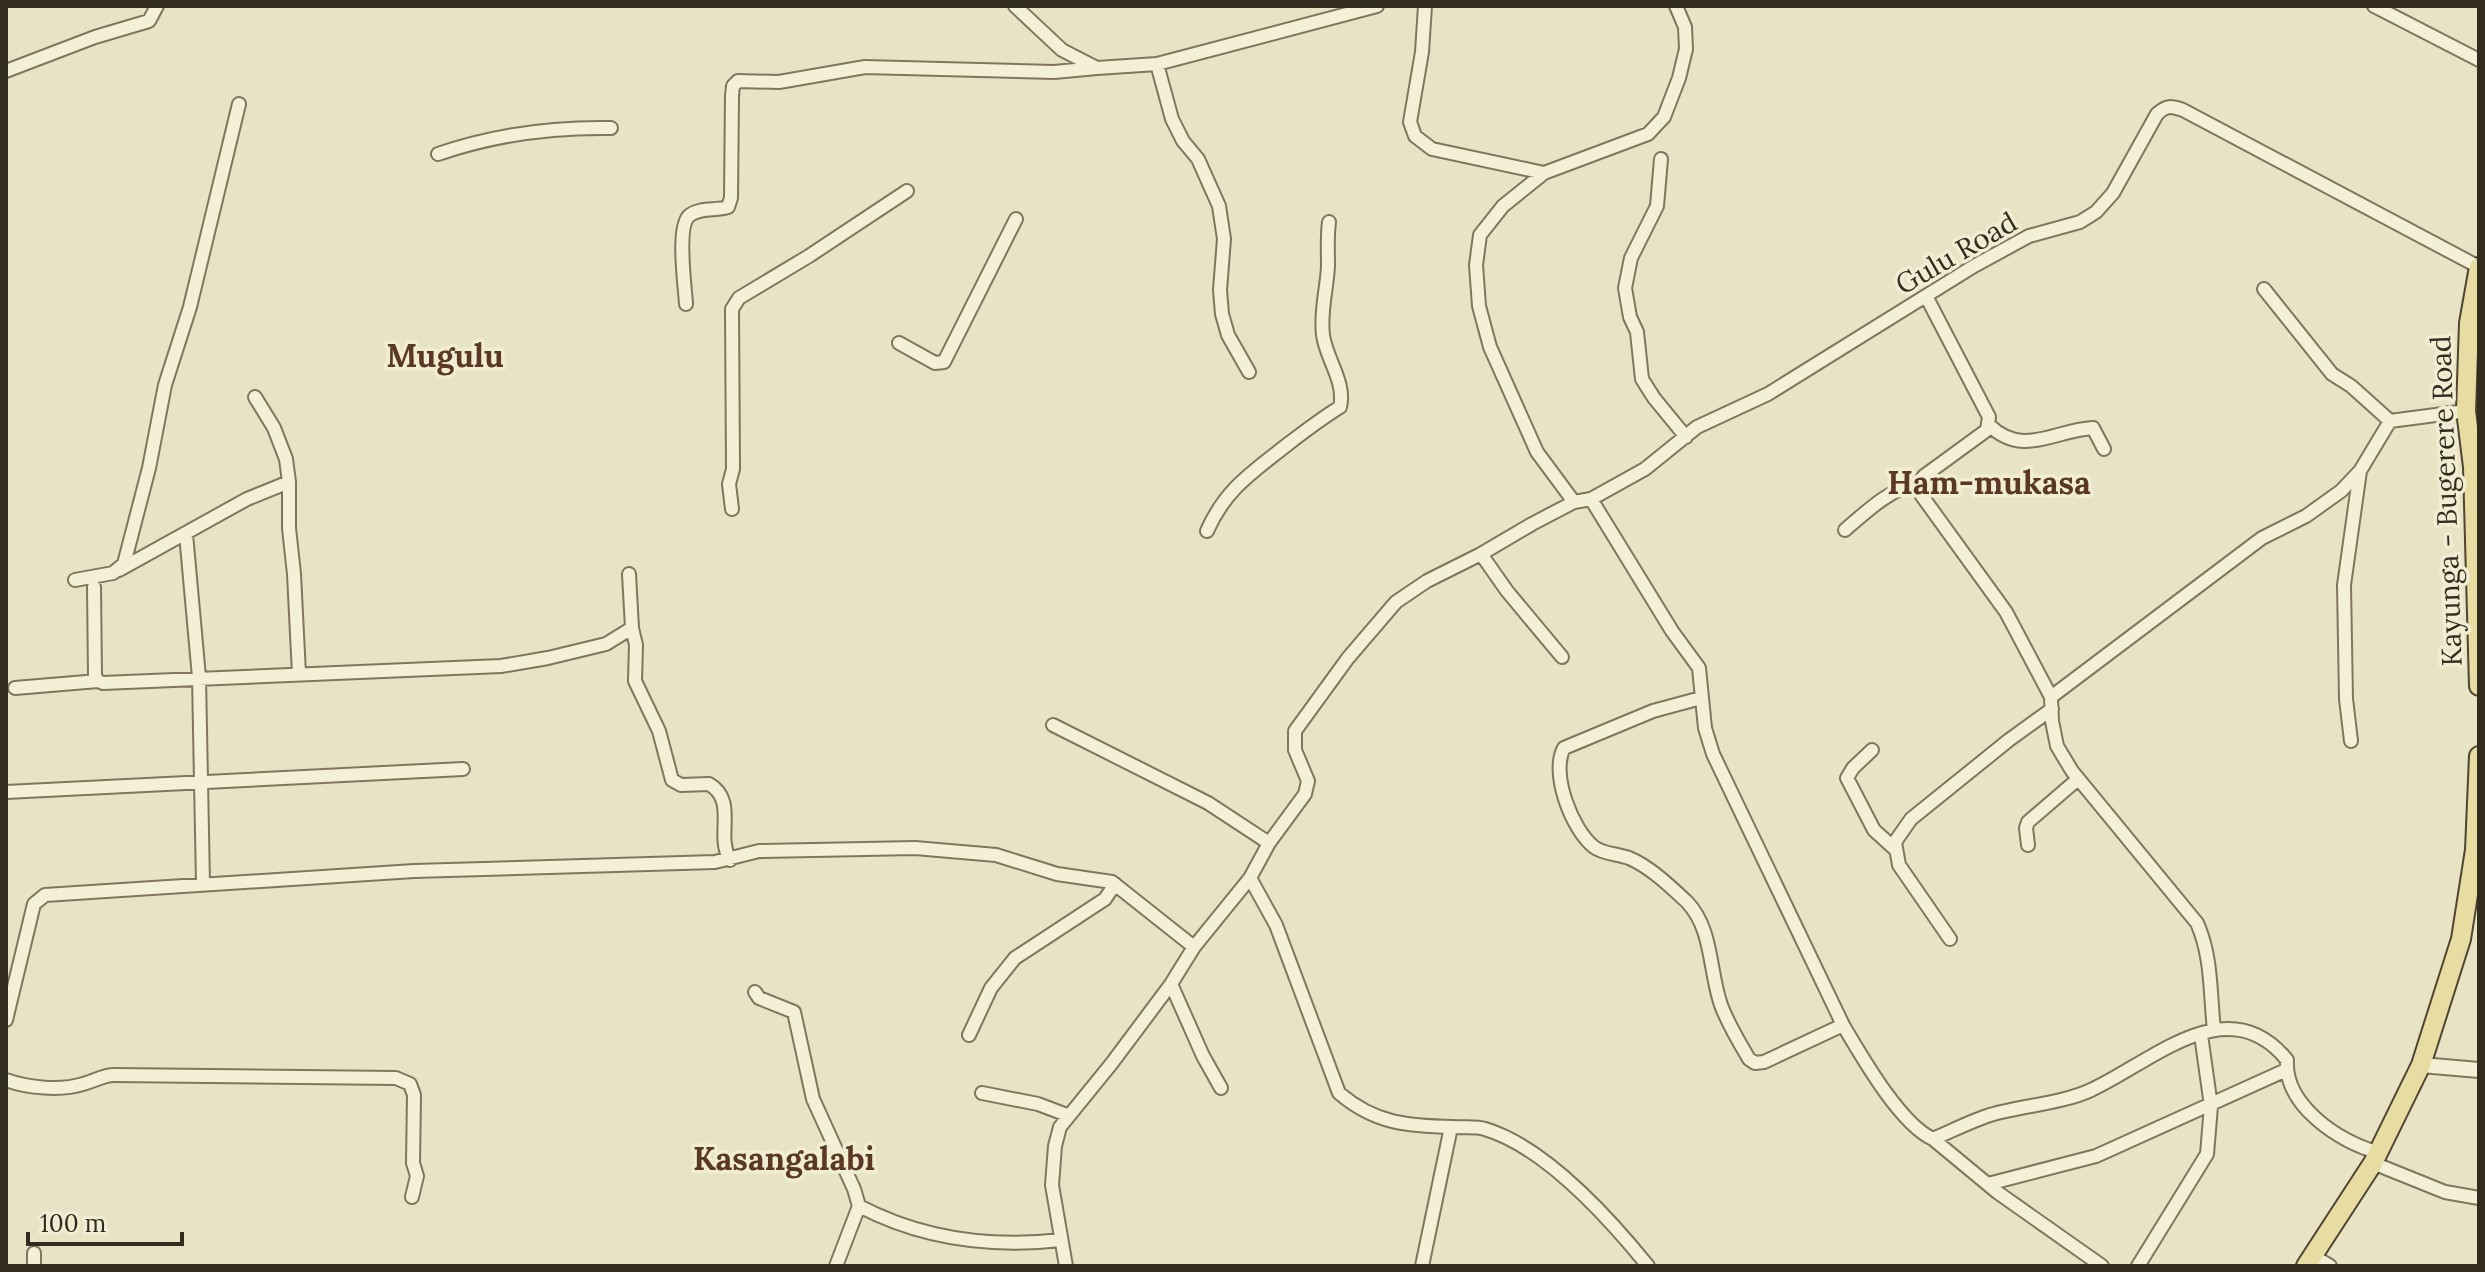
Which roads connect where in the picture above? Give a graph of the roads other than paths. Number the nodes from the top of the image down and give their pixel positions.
1 (157, 6) edge
2 (1015, 6) edge
3 (1377, 6) edge
4 (1425, 6) edge
5 (1676, 6) edge
6 (2374, 6) edge
7 (2395, 11) edge
8 (2479, 60) edge
9 (1157, 64) junction
10 (1097, 68) junction
11 (6, 71) edge
12 (239, 104) dead end
13 (611, 128) dead end
14 (438, 154) dead end
15 (1661, 159) dead end
16 (1544, 173) junction
17 (907, 191) dead end
18 (1016, 219) dead end
19 (1329, 222) dead end
20 (2479, 267) edge
21 (2264, 289) dead end
22 (1926, 296) junction
23 (686, 304) dead end
24 (899, 343) dead end
25 (1249, 372) dead end
26 (255, 397) dead end
27 (2466, 411) junction
28 (2390, 421) junction
29 (1989, 425) junction
30 (1686, 437) junction
31 (2104, 449) dead end
32 (2476, 466) edge
33 (2360, 471) junction
34 (289, 482) junction
35 (1920, 482) junction
36 (1591, 499) junction
37 (1574, 502) junction
38 (732, 509) dead end
39 (1845, 530) dead end
40 (1207, 531) dead end
41 (186, 534) junction
42 (1481, 554) junction
43 (113, 573) junction
44 (629, 574) dead end
45 (75, 580) dead end
46 (94, 587) dead end
47 (2478, 614) edge
48 (632, 628) junction
49 (1562, 657) dead end
50 (299, 674) junction
51 (199, 677) junction
52 (98, 681) junction
53 (2479, 686) edge
54 (15, 688) dead end
55 (1701, 698) junction
56 (2051, 703) junction
57 (1053, 725) dead end
58 (2351, 741) dead end
59 (1872, 750) dead end
60 (2479, 756) edge
61 (463, 769) dead end
62 (2078, 779) junction
63 (201, 781) junction
64 (6, 792) edge
65 (1269, 843) junction
66 (2477, 843) edge
67 (2028, 845) dead end
68 (1896, 850) junction
69 (730, 860) junction
70 (1250, 878) junction
71 (203, 884) junction
72 (1115, 884) junction
73 (1950, 939) dead end
74 (1194, 947) junction
75 (1171, 984) junction
76 (755, 992) dead end
77 (6, 1020) edge
78 (1843, 1025) junction
79 (2214, 1030) junction
80 (969, 1035) dead end
81 (2201, 1035) junction
82 (2421, 1065) junction
83 (2286, 1070) junction
84 (2479, 1070) edge
85 (6, 1080) edge
86 (1221, 1088) dead end
87 (982, 1093) dead end
88 (2211, 1106) junction
89 (1067, 1115) junction
90 (1451, 1127) junction
91 (1933, 1139) junction
92 (2375, 1157) junction
93 (1988, 1184) junction
94 (412, 1197) dead end
95 (2479, 1198) edge
96 (859, 1206) junction
97 (1061, 1240) junction
98 (2310, 1261) edge
99 (836, 1266) edge
100 (1066, 1266) edge
101 (1422, 1266) edge
102 (1648, 1266) edge
103 (2102, 1266) edge
104 (2138, 1266) edge
105 (2330, 1266) edge

1 - 11 street
2 - 10 street
3 - 9 street
4 - 16 street
5 - 16 street
6 - 7 street
7 - 8 street
9 - 10 street
9 - 25 street
10 - 23 street
12 - 43 street
13 - 14 street
15 - 30 street
16 - 37 street
17 - 38 street
18 - 24 street
19 - 40 street
20 - 22 street, Gulu Road
20 - 27 main road, Kayunga - Bugerere Road
21 - 28 street
22 - 29 street
22 - 30 street, Gulu Road
26 - 34 street
27 - 28 street
27 - 32 main road, Kayunga - Bugerere Road
28 - 33 street
29 - 31 street
29 - 35 street
30 - 36 street, Gulu Road
32 - 47 main road, Kayunga - Bugerere Road
33 - 56 street
33 - 58 street
34 - 41 street
34 - 50 street
35 - 39 street
35 - 56 street
36 - 37 street, Gulu Road
36 - 55 street
37 - 42 street, Gulu Road
41 - 43 street
41 - 51 street
42 - 49 street
42 - 65 street, Gulu Road
43 - 45 street
44 - 48 street
46 - 52 street
47 - 53 main road, Kayunga - Bugerere Road
48 - 50 street
48 - 69 street
50 - 51 street
51 - 52 street
51 - 63 street
52 - 54 street
55 - 78 street
55 - 78 street
56 - 62 street
56 - 68 street
57 - 65 street
59 - 68 street
60 - 66 main road
61 - 63 street
62 - 67 street
62 - 79 street
63 - 64 street
63 - 71 street
65 - 70 street, Gulu Road
66 - 82 main road
68 - 73 street
69 - 71 street
69 - 72 street
70 - 74 street, Gulu Road
70 - 90 street
71 - 77 street
72 - 74 street
72 - 80 street
74 - 75 street, Gulu Road
75 - 86 street
75 - 89 street, Gulu Road
76 - 96 street
78 - 91 street
79 - 81 street
79 - 83 street
81 - 88 street
81 - 91 street
82 - 84 street
82 - 92 main road
83 - 88 street
83 - 92 street
85 - 94 street
87 - 89 street
88 - 93 street
88 - 104 street
89 - 97 street
90 - 101 street
90 - 102 street
91 - 93 street
92 - 95 street
92 - 98 main road
93 - 103 street
96 - 97 street
96 - 99 street
97 - 100 street
98 - 105 street

